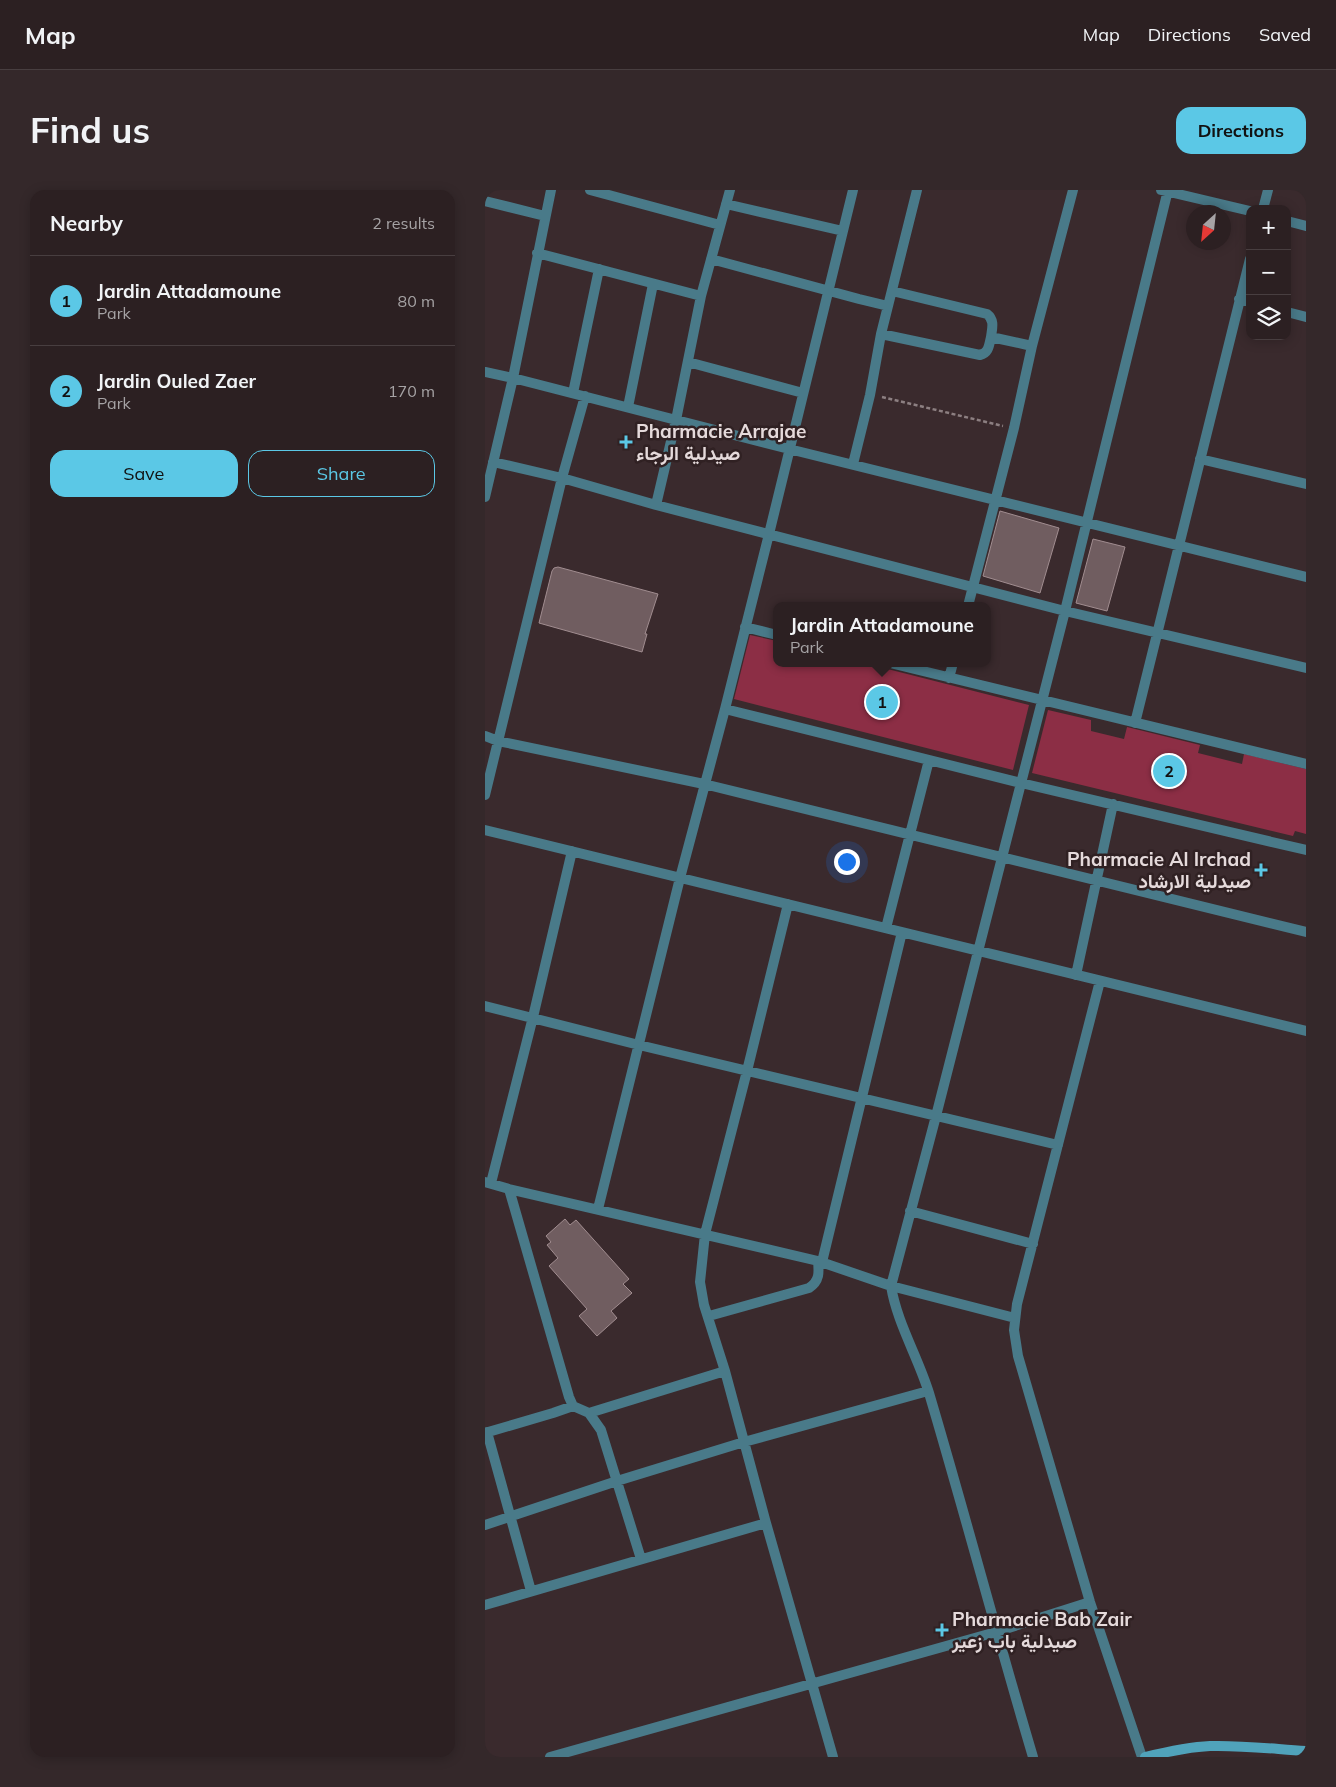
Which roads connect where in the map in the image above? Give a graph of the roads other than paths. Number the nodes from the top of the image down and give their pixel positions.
1 (551, 190) edge
2 (590, 190) edge
3 (730, 190) edge
4 (853, 190) edge
5 (917, 190) edge
6 (1073, 190) edge
7 (1267, 190) edge
8 (1165, 191) edge
9 (485, 201) edge
10 (726, 204) junction
11 (1264, 205) edge
12 (1246, 210) edge
13 (545, 216) junction
14 (1291, 222) edge
15 (721, 225) junction
16 (1306, 226) edge
17 (843, 231) junction
18 (537, 253) junction
19 (711, 259) junction
20 (599, 270) junction
21 (653, 284) junction
22 (828, 290) junction
23 (892, 291) junction
24 (701, 296) junction
25 (1245, 300) edge
26 (888, 306) junction
27 (1291, 313) edge
28 (1306, 317) edge
29 (881, 334) junction
30 (991, 337) junction
31 (1032, 346) junction
32 (688, 362) junction
33 (485, 372) edge
34 (513, 378) junction
35 (573, 393) junction
36 (803, 393) junction
37 (585, 396) junction
38 (628, 407) junction
39 (676, 420) junction
40 (789, 449) junction
41 (1200, 459) junction
42 (493, 462) junction
43 (853, 464) junction
44 (562, 478) junction
45 (1306, 484) edge
46 (485, 497) edge
47 (996, 499) junction
48 (656, 505) junction
49 (1087, 523) junction
50 (769, 534) junction
51 (1178, 546) junction
52 (1306, 577) edge
53 (973, 587) junction
54 (969, 602) edge
55 (1065, 611) junction
56 (745, 627) junction
57 (1157, 633) junction
58 (773, 634) edge
59 (906, 667) edge
60 (952, 667) edge
61 (1306, 668) edge
62 (949, 678) junction
63 (1041, 701) junction
64 (725, 709) junction
65 (1135, 723) junction
66 (485, 736) edge
67 (498, 741) junction
68 (929, 760) junction
69 (1306, 764) edge
70 (1021, 783) junction
71 (705, 784) junction
72 (485, 795) edge
73 (1113, 804) junction
74 (485, 830) edge
75 (910, 835) junction
76 (1306, 850) edge
77 (572, 851) junction
78 (1002, 858) junction
79 (680, 878) junction
80 (1096, 880) junction
81 (788, 904) junction
82 (886, 928) junction
83 (901, 932) junction
84 (1306, 932) edge
85 (978, 951) junction
86 (1076, 975) junction
87 (1100, 981) junction
88 (485, 1006) edge
89 (533, 1017) junction
90 (1306, 1031) edge
91 (639, 1045) junction
92 (747, 1071) junction
93 (862, 1098) junction
94 (936, 1116) junction
95 (1058, 1145) junction
96 (488, 1182) edge
97 (509, 1189) junction
98 (598, 1209) junction
99 (910, 1211) junction
100 (705, 1234) junction
101 (1033, 1244) junction
102 (820, 1261) junction
103 (891, 1286) junction
104 (709, 1316) junction
105 (1015, 1318) junction
106 (725, 1371) junction
107 (928, 1391) junction
108 (573, 1406) junction
109 (589, 1413) junction
110 (486, 1432) edge
111 (744, 1442) junction
112 (617, 1481) junction
113 (510, 1516) junction
114 (766, 1523) junction
115 (485, 1525) edge
116 (641, 1558) junction
117 (531, 1591) junction
118 (1090, 1602) junction
119 (485, 1605) edge
120 (996, 1632) junction
121 (812, 1683) junction
122 (1306, 1751) edge
123 (550, 1757) edge
124 (833, 1757) edge
125 (1033, 1757) edge
126 (1143, 1757) edge

1 - 13 street
2 - 15 street
3 - 10 street
4 - 17 street
5 - 23 street
6 - 31 street
7 - 11 street
8 - 12 street
8 - 49 street
9 - 13 street
10 - 15 street
10 - 17 street
13 - 18 street
14 - 16 street
15 - 19 street
17 - 22 street
18 - 20 street
18 - 34 street
19 - 22 street
19 - 24 street
20 - 21 street
20 - 35 street
21 - 24 street
21 - 38 street
22 - 26 street
22 - 36 street
23 - 26 street
23 - 30 street
24 - 32 street
25 - 41 street
26 - 29 street
27 - 28 street
29 - 30 street
29 - 43 street
30 - 31 street
31 - 47 street
32 - 36 street
32 - 39 street
33 - 34 street
34 - 35 street
34 - 42 street
35 - 37 street
36 - 40 street
37 - 38 street
37 - 44 street
38 - 39 street
39 - 40 street
39 - 48 street
40 - 43 street
40 - 50 street
41 - 45 street
41 - 51 street
42 - 44 street
42 - 46 street
43 - 47 street
44 - 48 street
44 - 67 street
47 - 49 street
47 - 53 street
48 - 50 street
49 - 51 street
49 - 55 street
50 - 53 street
50 - 56 street
51 - 52 street
51 - 57 street
53 - 54 street
53 - 55 street
55 - 57 street
55 - 63 street
56 - 58 street
56 - 64 street
57 - 61 street
57 - 65 street
59 - 62 street
60 - 62 street
62 - 63 street
63 - 65 street
63 - 70 street
64 - 68 street
64 - 71 street
65 - 69 street
66 - 67 street
67 - 71 street
67 - 72 street
68 - 70 street
68 - 75 street
70 - 73 street
70 - 78 street
71 - 75 street
71 - 79 street
73 - 76 street
73 - 80 street
74 - 77 street
75 - 78 street
75 - 82 street
77 - 79 street
77 - 89 street
78 - 80 street
78 - 85 street
79 - 81 street
79 - 91 street
80 - 84 street
80 - 86 street
81 - 82 street
81 - 92 street
82 - 83 street
83 - 85 street
83 - 93 street
85 - 86 street
85 - 94 street
86 - 87 street
87 - 90 street
87 - 95 street
88 - 89 street
89 - 91 street
89 - 96 street
91 - 92 street
91 - 98 street
92 - 93 street
92 - 100 street
93 - 94 street
93 - 102 street
94 - 95 street
94 - 99 street
95 - 101 street
96 - 97 street
97 - 98 street
97 - 108 street
98 - 100 street
99 - 101 street
99 - 103 street
100 - 102 street
100 - 104 street
101 - 105 street
102 - 103 street
102 - 104 street
103 - 105 street
103 - 107 street
104 - 106 street
105 - 118 street
106 - 109 street
106 - 111 street
107 - 111 street
107 - 120 street
108 - 109 street
108 - 110 street
109 - 112 street
110 - 113 street
111 - 112 street
111 - 114 street
112 - 113 street
112 - 116 street
113 - 115 street
113 - 117 street
114 - 116 street
114 - 121 street
116 - 117 street
117 - 119 street
118 - 120 street
118 - 126 street
120 - 121 street
120 - 125 street
121 - 123 street
121 - 124 street
122 - 126 main road

